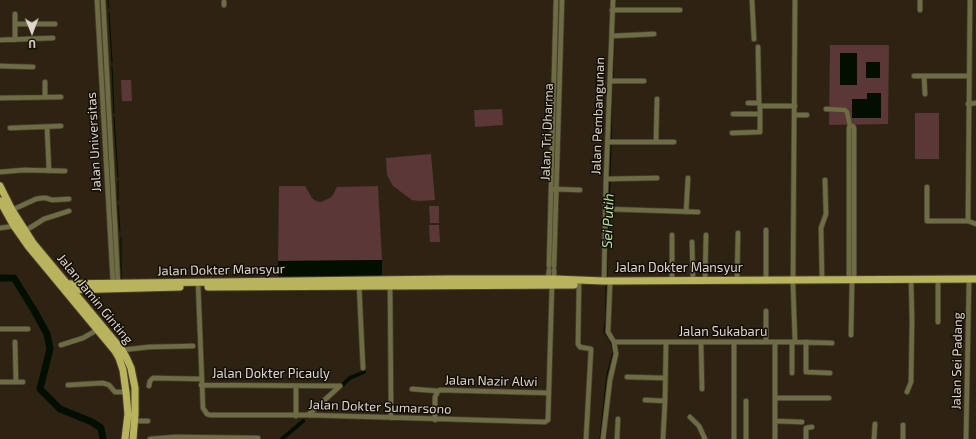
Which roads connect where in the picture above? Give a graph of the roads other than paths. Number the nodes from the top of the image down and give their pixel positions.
1 (97, 0) edge
2 (103, 0) edge
3 (556, 0) edge
4 (562, 0) edge
5 (613, 0) edge
6 (752, 0) edge
7 (795, 0) edge
8 (920, 0) edge
9 (970, 0) edge
10 (98, 10) junction
11 (104, 10) junction
12 (614, 10) junction
13 (680, 10) dead end
14 (920, 10) dead end
15 (15, 14) dead end
16 (15, 24) junction
17 (55, 24) dead end
18 (99, 34) junction
19 (105, 34) junction
20 (654, 34) dead end
21 (613, 36) junction
22 (53, 38) dead end
23 (754, 39) dead end
24 (0, 40) edge
25 (15, 40) junction
26 (758, 47) dead end
27 (101, 64) junction
28 (107, 64) junction
29 (0, 66) edge
30 (33, 67) dead end
31 (914, 76) dead end
32 (924, 76) junction
33 (969, 76) junction
34 (612, 81) junction
35 (644, 81) dead end
36 (45, 82) dead end
37 (925, 94) dead end
38 (45, 97) junction
39 (61, 97) dead end
40 (0, 98) edge
41 (657, 99) dead end
42 (748, 103) dead end
43 (976, 103) edge
44 (968, 104) junction
45 (759, 105) junction
46 (795, 106) junction
47 (826, 109) dead end
48 (733, 114) dead end
49 (760, 114) junction
50 (795, 115) junction
51 (807, 115) dead end
52 (61, 126) dead end
53 (47, 127) junction
54 (10, 128) dead end
55 (732, 133) dead end
56 (656, 141) junction
57 (610, 142) junction
58 (674, 142) dead end
59 (105, 150) junction
60 (111, 150) junction
61 (49, 171) junction
62 (65, 171) dead end
63 (0, 172) edge
64 (657, 178) dead end
65 (688, 178) dead end
66 (609, 179) junction
67 (825, 180) dead end
68 (0, 186) edge
69 (927, 187) dead end
70 (550, 189) junction
71 (556, 189) junction
72 (580, 190) dead end
73 (69, 199) dead end
74 (0, 201) edge
75 (108, 202) junction
76 (114, 202) junction
77 (12, 210) junction
78 (608, 210) junction
79 (69, 211) dead end
80 (686, 212) junction
81 (698, 212) dead end
82 (550, 213) junction
83 (555, 213) junction
84 (968, 221) junction
85 (976, 224) edge
86 (14, 226) junction
87 (0, 228) edge
88 (766, 230) dead end
89 (25, 231) junction
90 (738, 233) dead end
91 (706, 235) dead end
92 (672, 236) dead end
93 (692, 242) dead end
94 (551, 268) junction
95 (60, 275) junction
96 (672, 280) junction
97 (737, 280) junction
98 (766, 280) junction
99 (822, 280) junction
100 (551, 281) junction
101 (692, 281) junction
102 (705, 281) junction
103 (911, 281) junction
104 (974, 281) edge
105 (793, 282) junction
106 (852, 282) junction
107 (938, 282) junction
108 (115, 283) junction
109 (359, 283) junction
110 (386, 283) junction
111 (607, 283) junction
112 (83, 284) junction
113 (198, 284) junction
114 (579, 285) junction
115 (66, 287) junction
116 (89, 289) junction
117 (83, 304) junction
118 (766, 311) dead end
119 (938, 322) dead end
120 (0, 329) edge
121 (28, 329) dead end
122 (97, 330) junction
123 (851, 335) dead end
124 (15, 342) dead end
125 (614, 342) junction
126 (734, 342) junction
127 (766, 342) junction
128 (776, 342) junction
129 (794, 342) junction
130 (806, 342) junction
131 (666, 343) junction
132 (701, 343) junction
133 (832, 343) dead end
134 (61, 345) dead end
135 (193, 346) dead end
136 (122, 350) junction
137 (362, 368) dead end
138 (792, 373) dead end
139 (830, 373) dead end
140 (627, 377) dead end
141 (665, 378) junction
142 (201, 379) junction
143 (0, 382) edge
144 (16, 382) junction
145 (23, 382) dead end
146 (68, 385) dead end
147 (201, 385) junction
148 (149, 386) dead end
149 (296, 386) junction
150 (412, 389) dead end
151 (702, 389) dead end
152 (438, 391) junction
153 (126, 392) junction
154 (907, 392) dead end
155 (549, 393) junction
156 (776, 398) junction
157 (829, 398) dead end
158 (645, 400) dead end
159 (665, 400) junction
160 (746, 401) dead end
161 (391, 402) dead end
162 (391, 411) dead end
163 (308, 415) junction
164 (296, 416) junction
165 (690, 417) dead end
166 (391, 418) junction
167 (618, 419) dead end
168 (435, 420) junction
169 (134, 421) junction
170 (148, 421) dead end
171 (775, 421) junction
172 (802, 422) dead end
173 (875, 424) dead end
174 (903, 425) dead end
175 (812, 427) dead end
176 (258, 438) dead end
177 (125, 439) edge
178 (133, 439) edge
179 (150, 439) edge
180 (586, 439) edge
181 (603, 439) edge
182 (617, 439) edge
183 (663, 439) edge
184 (705, 439) edge
185 (734, 439) edge
186 (746, 439) edge
187 (775, 439) edge
188 (806, 439) edge
189 (874, 439) edge
190 (903, 439) edge
191 (966, 439) edge

1 - 10 street, Jalan Universitas
2 - 11 street, Jalan Universitas
3 - 70 street, Jalan Tri Dharma
4 - 71 street, Jalan Tri Dharma
5 - 12 street, Jalan Pembangunan
6 - 23 street
7 - 46 street
8 - 14 street
9 - 33 street
10 - 11 street
10 - 18 street, Jalan Universitas
11 - 19 street, Jalan Universitas
12 - 13 street
12 - 21 street, Jalan Pembangunan
15 - 16 street
16 - 17 street
16 - 25 street
18 - 19 street
18 - 27 street, Jalan Universitas
19 - 28 street, Jalan Universitas
20 - 21 street
21 - 34 street, Jalan Pembangunan
22 - 25 street
24 - 25 street
26 - 45 street
27 - 28 street
27 - 59 street, Jalan Universitas
28 - 60 street, Jalan Universitas
29 - 30 street
31 - 32 street
32 - 33 street
32 - 37 street
33 - 44 street
34 - 35 street
34 - 57 street, Jalan Pembangunan
36 - 38 street
38 - 39 street
38 - 40 street
41 - 56 street
42 - 45 street
43 - 44 street
44 - 84 street
45 - 46 street
45 - 49 street
46 - 50 street
47 - 106 street
48 - 49 street
49 - 55 street
50 - 51 street
50 - 105 street
52 - 53 street
53 - 54 street
53 - 61 street
56 - 57 street
56 - 58 street
57 - 66 street, Jalan Pembangunan
59 - 60 street
59 - 75 street, Jalan Universitas
60 - 76 street, Jalan Universitas
61 - 62 street
61 - 63 street
64 - 66 street
65 - 80 street
66 - 78 street, Jalan Pembangunan
67 - 99 street
68 - 77 main road, Jalan Jamin Ginting
69 - 84 street
70 - 71 street
70 - 82 street, Jalan Tri Dharma
71 - 72 street
71 - 83 street, Jalan Tri Dharma
73 - 77 street
74 - 86 main road, Jalan Jamin Ginting
75 - 76 street
75 - 108 street, Jalan Universitas
76 - 108 street, Jalan Universitas
77 - 89 main road, Jalan Jamin Ginting
78 - 80 street
78 - 111 street, Jalan Pembangunan
79 - 89 street
80 - 81 street
82 - 83 street
82 - 94 street, Jalan Tri Dharma
83 - 94 street, Jalan Tri Dharma
84 - 85 street
86 - 87 street
86 - 115 main road, Jalan Jamin Ginting
88 - 98 street
89 - 95 main road, Jalan Jamin Ginting
90 - 97 street
91 - 102 street
92 - 96 street
93 - 101 street
94 - 100 street, Jalan Tri Dharma
95 - 112 main road
95 - 115 main road, Jalan Jamin Ginting
96 - 101 main road, Jalan Dokter Mansyur
96 - 111 main road, Jalan Dokter Mansyur
97 - 98 main road, Jalan Dokter Mansyur
97 - 102 main road, Jalan Dokter Mansyur
98 - 105 main road, Jalan Dokter Mansyur
99 - 105 main road, Jalan Dokter Mansyur
99 - 106 main road, Jalan Dokter Mansyur
100 - 110 main road, Jalan Dokter Mansyur
100 - 111 main road, Jalan Dokter Mansyur
100 - 114 main road, Jalan Dokter Mansyur
100 - 155 street, Jalan Dokter Sumarsono
101 - 102 main road, Jalan Dokter Mansyur
103 - 104 main road, Jalan Dokter Mansyur
103 - 106 main road, Jalan Dokter Mansyur
103 - 107 main road, Jalan Dokter Mansyur
103 - 154 street
104 - 107 main road, Jalan Dokter Mansyur
104 - 191 street, Jalan Sei Padang
105 - 106 main road, Jalan Dokter Mansyur
105 - 111 main road, Jalan Dokter Mansyur
105 - 129 street
106 - 123 street
107 - 119 street
108 - 112 main road, Jalan Dokter Mansyur
108 - 113 main road, Jalan Dokter Mansyur
109 - 110 main road, Jalan Dokter Mansyur
109 - 113 main road, Jalan Dokter Mansyur
109 - 137 street
110 - 161 street
111 - 114 main road, Jalan Dokter Mansyur
111 - 125 street, Jalan Pembangunan
112 - 115 main road, Jalan Dokter Mansyur
113 - 116 main road, Jalan Dokter Mansyur
113 - 142 street, Jalan Dokter Sumarsono
114 - 180 street
115 - 116 main road, Jalan Dokter Mansyur
115 - 117 main road, Jalan Jamin Ginting
115 - 122 main road, Jalan Jamin Ginting
116 - 117 main road
117 - 136 main road, Jalan Jamin Ginting
118 - 127 street
120 - 121 street
122 - 134 street
122 - 153 main road, Jalan Jamin Ginting
124 - 144 street
125 - 131 street, Jalan Sukabaru
125 - 181 street, Jalan Pembangunan
126 - 127 street, Jalan Sukabaru
126 - 132 street, Jalan Sukabaru
126 - 185 street
127 - 128 street, Jalan Sukabaru
128 - 129 street, Jalan Sukabaru
128 - 156 street
129 - 130 street, Jalan Sukabaru
129 - 138 street
130 - 133 street, Jalan Sukabaru
130 - 139 street
131 - 132 street, Jalan Sukabaru
131 - 141 street
132 - 151 street
135 - 136 street
136 - 169 main road, Jalan Jamin Ginting
140 - 141 street
141 - 159 street
142 - 147 street, Jalan Dokter Sumarsono
142 - 148 street
143 - 144 street
144 - 145 street
146 - 153 street
147 - 149 street, Jalan Dokter Picauly
147 - 164 street, Jalan Dokter Sumarsono
149 - 163 street, Jalan Dokter Picauly
149 - 164 street
150 - 152 street
152 - 155 street, Jalan Nazir Alwi
152 - 168 street, Jalan Nazir Alwi
153 - 177 main road, Jalan Jamin Ginting
155 - 168 street, Jalan Dokter Sumarsono
156 - 157 street
156 - 171 street
158 - 159 street
159 - 183 street
160 - 186 street
162 - 166 street
163 - 164 street, Jalan Dokter Sumarsono
163 - 166 street, Jalan Dokter Sumarsono
165 - 184 street
166 - 168 street, Jalan Dokter Sumarsono
167 - 182 street
169 - 170 street
169 - 178 main road, Jalan Jamin Ginting
171 - 172 street
171 - 187 street
173 - 189 street
174 - 190 street
175 - 188 street
176 - 179 street

